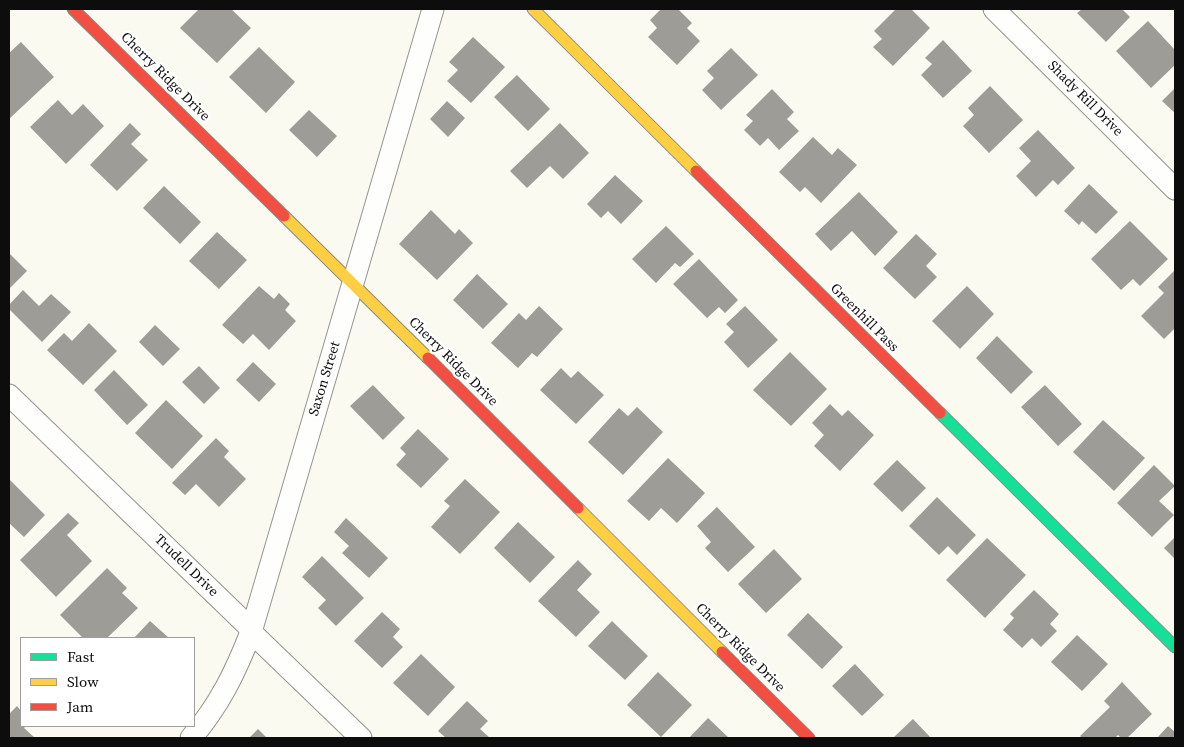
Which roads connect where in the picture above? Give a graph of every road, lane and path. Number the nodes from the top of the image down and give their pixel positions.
1 (74, 9) edge
2 (433, 9) edge
3 (533, 9) edge
4 (994, 9) edge
5 (1175, 189) edge
6 (353, 284) junction
7 (9, 395) edge
8 (251, 632) junction
9 (1175, 647) edge
10 (192, 738) edge
11 (361, 738) edge
12 (810, 738) edge

1 - 6 street, Cherry Ridge Drive
2 - 6 street, Saxon Street
3 - 9 street, Greenhill Pass
4 - 5 street, Shady Rill Drive
6 - 8 street, Saxon Street
6 - 12 street, Cherry Ridge Drive
7 - 8 street, Trudell Drive
8 - 10 street, Saxon Street
8 - 11 street, Trudell Drive

